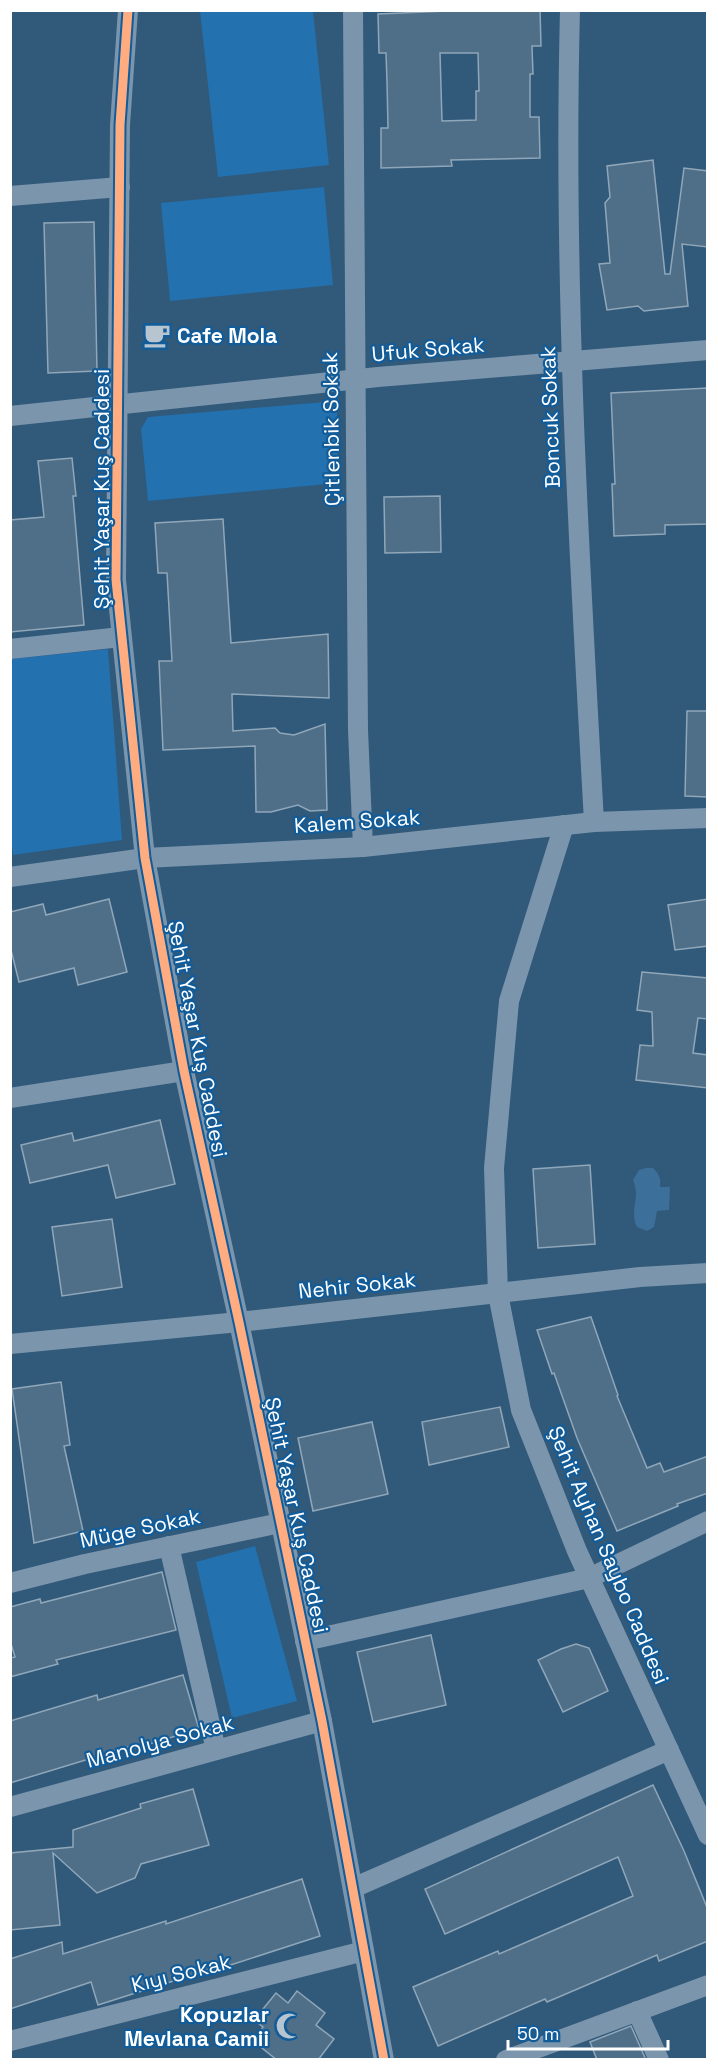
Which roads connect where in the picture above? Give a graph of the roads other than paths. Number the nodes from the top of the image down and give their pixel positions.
1 (128, 10) edge
2 (353, 10) edge
3 (570, 10) edge
4 (120, 187) junction
5 (10, 196) edge
6 (708, 350) edge
7 (571, 361) junction
8 (355, 379) junction
9 (118, 404) junction
10 (10, 416) edge
11 (121, 637) junction
12 (10, 649) edge
13 (708, 818) edge
14 (594, 822) junction
15 (564, 825) junction
16 (363, 847) junction
17 (145, 858) junction
18 (10, 878) edge
19 (184, 1071) junction
20 (10, 1098) edge
21 (708, 1273) edge
22 (498, 1294) junction
23 (239, 1322) junction
24 (10, 1344) edge
25 (708, 1521) edge
26 (280, 1523) junction
27 (169, 1546) junction
28 (589, 1578) junction
29 (10, 1583) edge
30 (305, 1641) junction
31 (322, 1721) junction
32 (216, 1750) junction
33 (669, 1750) junction
34 (10, 1807) edge
35 (708, 1835) edge
36 (353, 1888) junction
37 (364, 1951) junction
38 (708, 1985) edge
39 (637, 2011) junction
40 (10, 2041) edge
41 (384, 2060) edge
42 (506, 2060) edge
43 (659, 2060) edge

1 - 4 street, Şehit Yaşar Kuş Caddesi
2 - 8 street, Çitlenbik Sokak
3 - 7 street, Boncuk Sokak
4 - 5 street
4 - 9 street, Şehit Yaşar Kuş Caddesi
6 - 7 street, Ufuk Sokak
7 - 8 street, Ufuk Sokak
7 - 14 street, Boncuk Sokak
8 - 9 street, Ufuk Sokak
8 - 16 street, Çitlenbik Sokak
9 - 10 street, Ufuk Sokak
9 - 11 street, Şehit Yaşar Kuş Caddesi
11 - 12 street
11 - 17 street, Şehit Yaşar Kuş Caddesi
13 - 14 street, Kalem Sokak
14 - 15 street, Kalem Sokak
15 - 16 street, Kalem Sokak
15 - 22 street, Şehit Ayhan Saybo Caddesi
16 - 17 street, Kalem Sokak
17 - 18 street, Kalem Sokak
17 - 19 street, Şehit Yaşar Kuş Caddesi
19 - 20 street
19 - 23 street, Şehit Yaşar Kuş Caddesi
21 - 22 street, Nehir Sokak
22 - 23 street, Nehir Sokak
22 - 28 street, Şehit Ayhan Saybo Caddesi
23 - 24 street, Nehir Sokak
23 - 26 street, Şehit Yaşar Kuş Caddesi
25 - 28 street
26 - 27 street, Müge Sokak
26 - 30 street, Şehit Yaşar Kuş Caddesi
27 - 29 street, Müge Sokak
27 - 32 street
28 - 30 street
28 - 33 street, Şehit Ayhan Saybo Caddesi
30 - 31 street, Şehit Yaşar Kuş Caddesi
31 - 32 street, Manolya Sokak
31 - 36 street, Şehit Yaşar Kuş Caddesi
32 - 34 street, Manolya Sokak
33 - 35 street, Şehit Ayhan Saybo Caddesi
33 - 36 street
36 - 37 street, Şehit Yaşar Kuş Caddesi
37 - 40 street, Kıyı Sokak
37 - 41 street, Şehit Yaşar Kuş Caddesi
38 - 39 street
39 - 42 street
39 - 43 street

